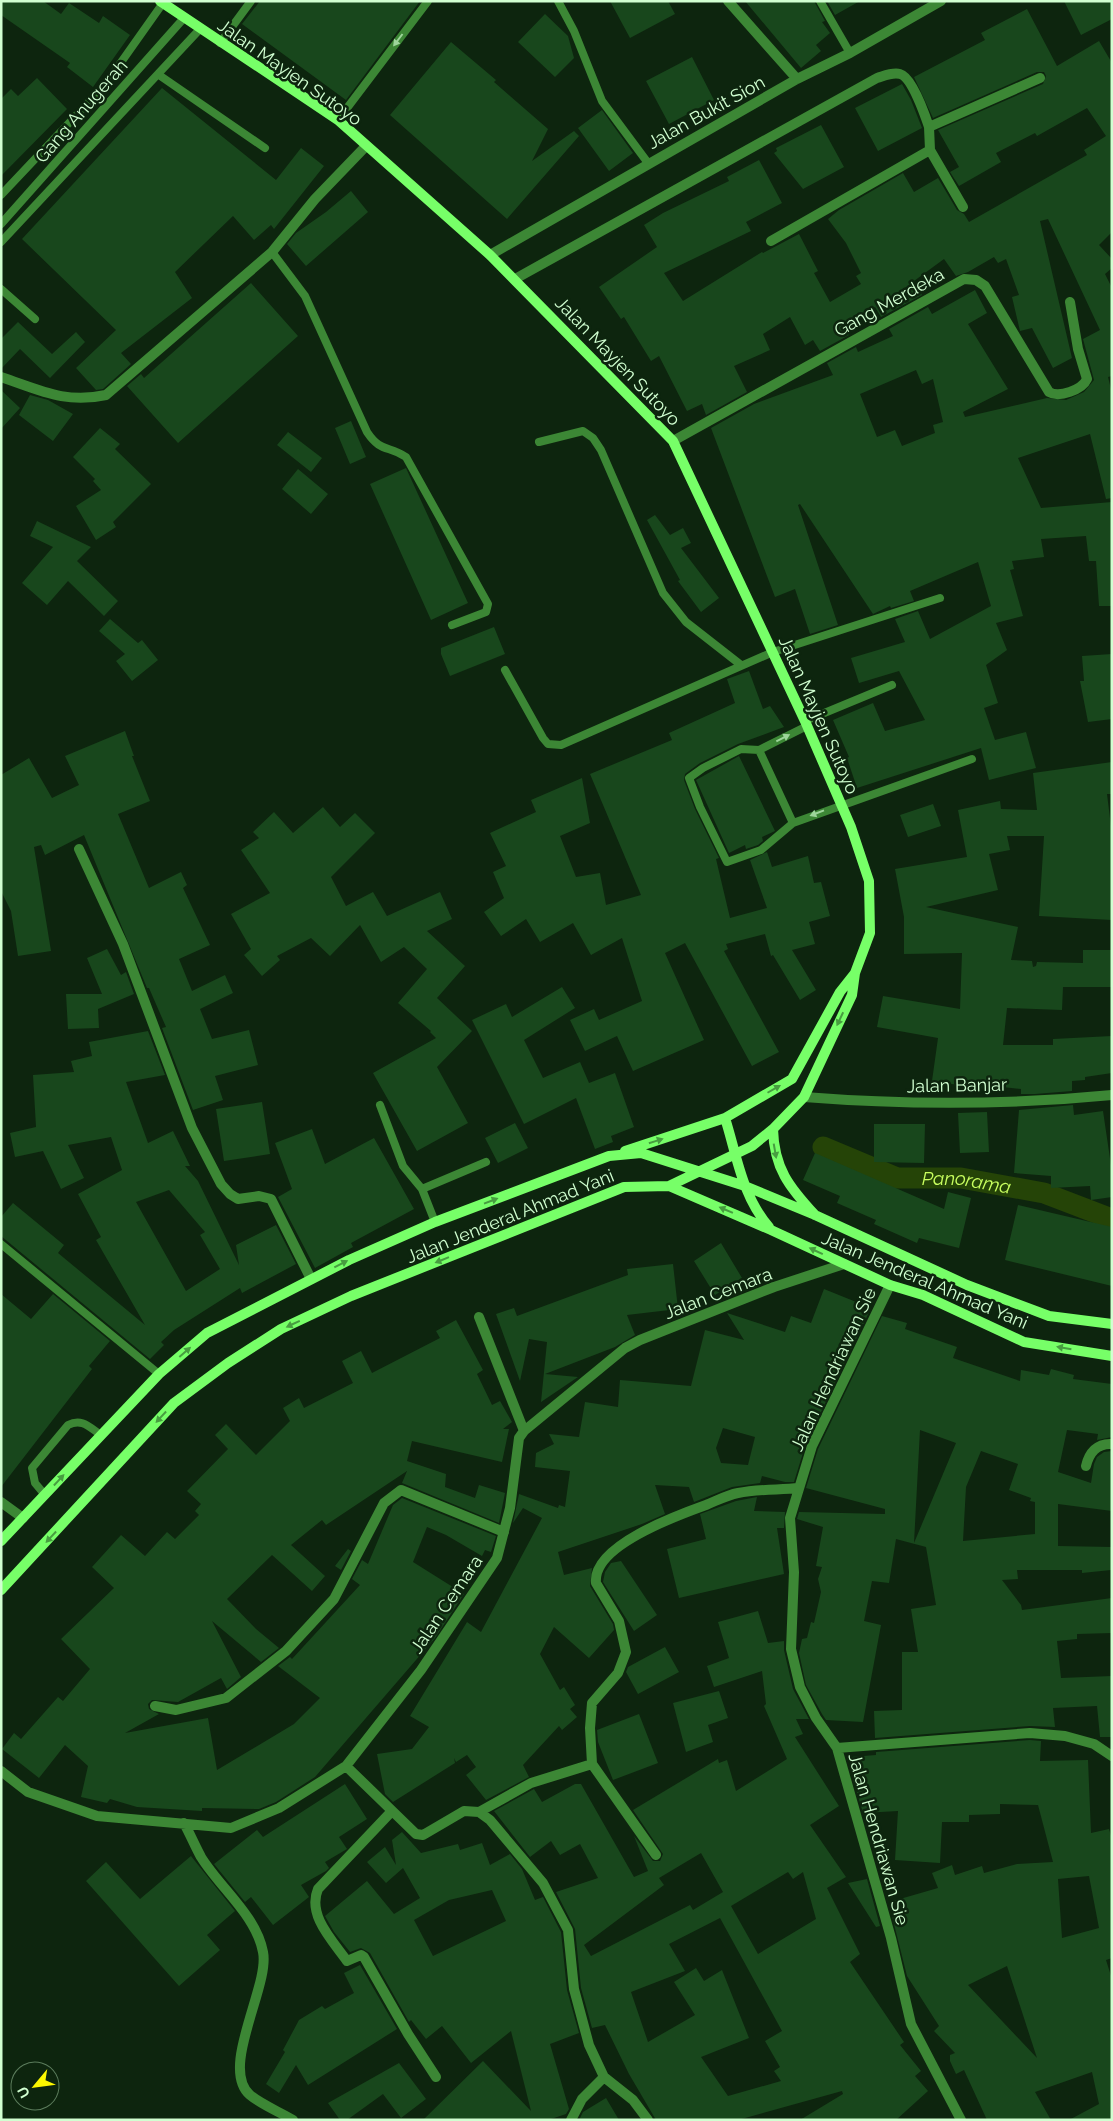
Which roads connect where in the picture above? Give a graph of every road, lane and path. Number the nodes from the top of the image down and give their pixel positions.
1 (251, 1) edge
2 (428, 1) edge
3 (558, 1) edge
4 (728, 1) edge
5 (820, 1) edge
6 (941, 1) edge
7 (161, 2) edge
8 (184, 18) junction
9 (200, 29) junction
10 (220, 43) junction
11 (850, 53) junction
12 (159, 75) junction
13 (1040, 78) dead end
14 (797, 79) junction
15 (338, 120) junction
16 (929, 127) junction
17 (366, 146) junction
18 (265, 148) dead end
19 (930, 150) junction
20 (648, 163) junction
21 (1, 194) edge
22 (963, 207) dead end
23 (1, 224) edge
24 (771, 241) dead end
25 (1, 242) edge
26 (272, 252) junction
27 (490, 255) junction
28 (515, 279) junction
29 (1, 289) edge
30 (1070, 302) dead end
31 (35, 319) dead end
32 (1, 378) edge
33 (673, 441) junction
34 (539, 442) dead end
35 (940, 598) dead end
36 (452, 625) dead end
37 (774, 652) junction
38 (741, 666) junction
39 (505, 670) dead end
40 (892, 686) dead end
41 (806, 724) junction
42 (759, 750) junction
43 (972, 758) dead end
44 (841, 804) junction
45 (793, 823) junction
46 (79, 850) dead end
47 (855, 973) junction
48 (1112, 1095) edge
49 (804, 1097) junction
50 (380, 1105) dead end
51 (725, 1118) junction
52 (774, 1129) junction
53 (736, 1153) junction
54 (609, 1156) junction
55 (486, 1162) dead end
56 (697, 1172) junction
57 (669, 1186) junction
58 (745, 1186) junction
59 (422, 1189) junction
60 (815, 1215) junction
61 (435, 1222) junction
62 (771, 1230) junction
63 (1, 1244) edge
64 (844, 1264) junction
65 (312, 1279) junction
66 (890, 1285) junction
67 (479, 1317) dead end
68 (1112, 1324) edge
69 (1112, 1356) edge
70 (159, 1374) junction
71 (524, 1431) junction
72 (101, 1435) junction
73 (1112, 1444) edge
74 (1086, 1466) dead end
75 (799, 1488) junction
76 (45, 1495) junction
77 (1, 1502) edge
78 (23, 1518) junction
79 (504, 1532) junction
80 (1, 1541) edge
81 (1, 1590) edge
82 (155, 1706) dead end
83 (836, 1748) junction
84 (1112, 1756) edge
85 (592, 1764) junction
86 (346, 1766) junction
87 (1, 1771) edge
88 (391, 1812) junction
89 (479, 1812) junction
90 (184, 1823) junction
91 (656, 1855) dead end
92 (436, 2077) dead end
93 (604, 2077) junction
94 (293, 2120) edge
95 (571, 2120) edge
96 (648, 2120) edge
97 (961, 2120) edge

1 - 10 lane
2 -> 15 lane
3 - 20 lane
4 - 14 street
5 - 11 lane
6 - 11 street, Jalan Bukit Sion
7 - 8 main road, Jalan Mayjen Sutoyo
7 - 21 lane
8 - 9 main road, Jalan Mayjen Sutoyo
8 - 23 lane, Gang Anugerah
9 - 10 main road, Jalan Mayjen Sutoyo
9 - 12 lane
10 - 15 main road, Jalan Mayjen Sutoyo
11 - 14 street, Jalan Bukit Sion
12 - 18 lane
12 - 25 lane
13 - 16 street
14 - 20 street, Jalan Bukit Sion
15 - 17 main road, Jalan Mayjen Sutoyo
16 - 19 street
16 - 28 street
17 - 26 street
17 - 27 main road, Jalan Mayjen Sutoyo
19 - 22 street
19 - 24 street
20 - 27 street, Jalan Bukit Sion
26 - 32 street
26 - 36 lane
27 - 28 main road, Jalan Mayjen Sutoyo
28 - 33 main road, Jalan Mayjen Sutoyo
29 - 31 lane
30 - 33 street, Gang Merdeka
33 - 37 main road, Jalan Mayjen Sutoyo
34 - 38 lane
35 - 37 lane
37 - 38 lane
37 - 41 main road, Jalan Mayjen Sutoyo
38 - 39 lane
40 - 41 lane
42 -> 41 lane
41 - 44 main road, Jalan Mayjen Sutoyo
42 - 45 lane
42 - 45 lane
43 - 44 lane
44 -> 45 lane
44 - 47 main road, Jalan Mayjen Sutoyo
46 - 65 street
47 -> 49 main road, Jalan Mayjen Sutoyo
51 -> 47 main road, Jalan Mayjen Sutoyo
48 - 49 street, Jalan Banjar
49 - 52 main road, Jalan Mayjen Sutoyo
50 - 59 lane
51 - 53 main road
54 -> 51 main road, Jalan Mayjen Sutoyo
52 - 53 main road, Jalan Mayjen Sutoyo
52 -> 60 main road
53 - 56 main road, Jalan Mayjen Sutoyo
53 - 58 main road
54 - 56 main road, Jalan Jenderal Ahmad Yani
61 -> 54 main road, Jalan Jenderal Ahmad Yani
55 - 59 lane
56 - 57 main road, Jalan Mayjen Sutoyo
56 - 58 main road, Jalan Jenderal Ahmad Yani
62 -> 57 main road, Jalan Jenderal Ahmad Yani
57 -> 81 main road, Jalan Jenderal Ahmad Yani
58 - 60 main road, Jalan Jenderal Ahmad Yani
58 - 62 main road
59 - 61 lane
60 - 68 main road, Jalan Jenderal Ahmad Yani
65 -> 61 main road, Jalan Jenderal Ahmad Yani
64 -> 62 main road, Jalan Jenderal Ahmad Yani
63 - 70 lane
64 - 66 main road, Jalan Jenderal Ahmad Yani
64 - 71 street, Jalan Cemara
70 -> 65 main road, Jalan Jenderal Ahmad Yani
69 -> 66 main road, Jalan Jenderal Ahmad Yani
66 - 75 street, Jalan Hendriawan Sie
67 - 71 street
70 - 72 main road, Jalan Jenderal Ahmad Yani
71 - 79 street, Jalan Cemara
76 -> 72 main road, Jalan Jenderal Ahmad Yani
72 - 76 lane
73 - 74 street
75 - 83 street, Jalan Hendriawan Sie
75 - 85 street
76 - 78 main road, Jalan Jenderal Ahmad Yani
77 - 78 street
78 - 80 main road, Jalan Jenderal Ahmad Yani
79 - 82 street
79 - 86 street, Jalan Cemara
83 - 84 street
83 - 97 street, Jalan Hendriawan Sie
85 - 89 street
85 - 91 street
86 - 88 street
86 - 90 street, Jalan Cemara
87 - 90 street, Jalan Cemara
88 - 89 street
88 - 92 street
89 - 93 street
90 - 94 street
93 - 95 street
93 - 96 street

